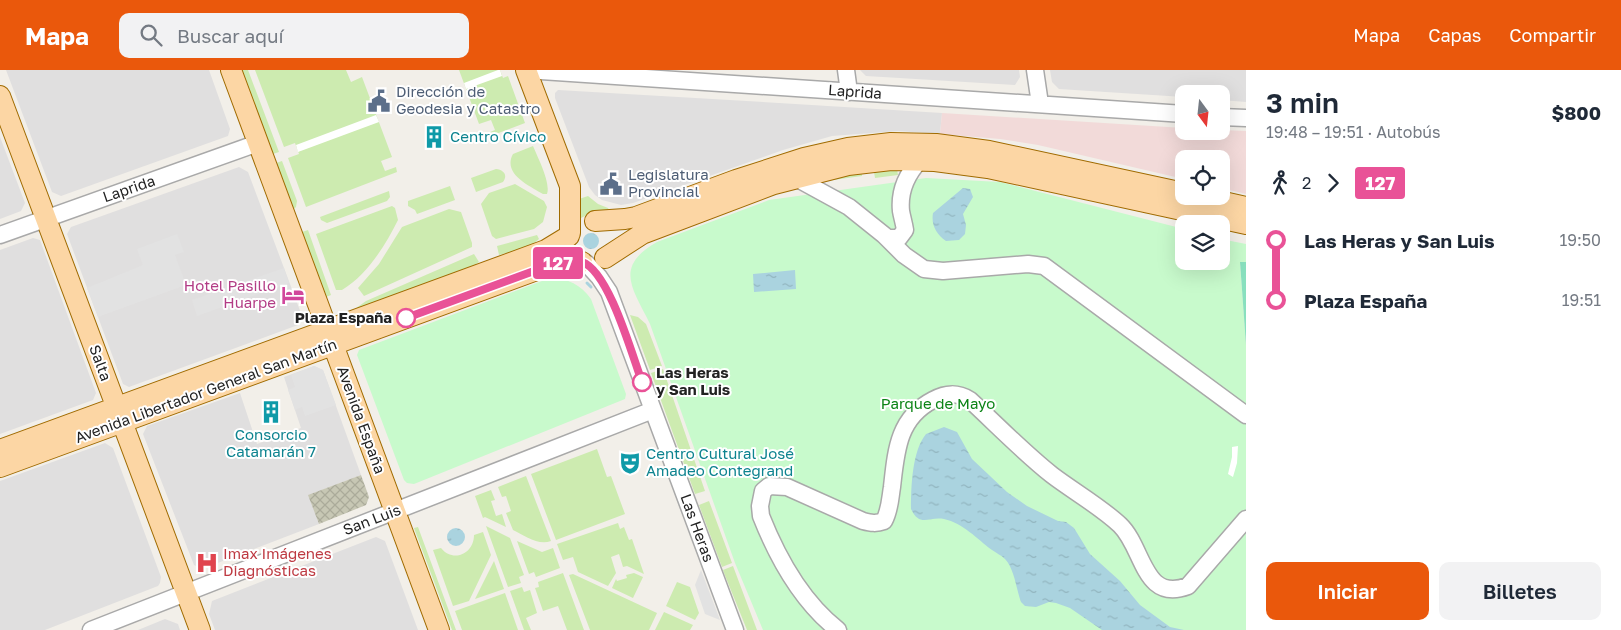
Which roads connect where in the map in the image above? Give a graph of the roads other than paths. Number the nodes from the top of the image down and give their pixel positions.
1 (230, 70) edge
2 (526, 70) edge
3 (846, 70) edge
4 (1034, 70) edge
5 (849, 92) junction
6 (0, 96) edge
7 (1040, 104) junction
8 (1175, 113) edge
9 (1230, 117) edge
10 (1246, 118) edge
11 (258, 143) junction
12 (920, 160) junction
13 (796, 178) junction
14 (1175, 191) edge
15 (1230, 203) edge
16 (1246, 207) edge
17 (46, 219) junction
18 (595, 222) junction
19 (1246, 224) edge
20 (569, 234) junction
21 (0, 235) edge
22 (888, 238) junction
23 (605, 258) junction
24 (584, 263) junction
25 (330, 337) junction
26 (653, 410) junction
27 (119, 415) junction
28 (1246, 415) edge
29 (0, 450) edge
30 (0, 467) edge
31 (395, 511) junction
32 (1246, 520) edge
33 (186, 593) junction
34 (91, 630) edge
35 (200, 630) edge
36 (439, 630) edge
37 (734, 630) edge
38 (838, 630) edge

1 - 11 main road, Avenida España
2 - 5 street, Laprida
2 - 20 main road
3 - 5 street
4 - 7 street
5 - 7 street, Laprida
6 - 17 main road, Salta
7 - 8 street, Laprida
9 - 10 street
11 - 17 street, Laprida
11 - 25 main road, Avenida España
12 - 13 main road
12 - 19 main road
12 - 22 street
13 - 22 street
13 - 23 main road
14 - 18 main road
15 - 16 main road
17 - 21 street, Laprida
17 - 27 main road, Salta
18 - 20 main road
18 - 23 main road
20 - 24 main road
20 - 25 main road, Avenida Libertador General San Martín
22 - 28 street
23 - 24 main road
24 - 25 main road, Avenida Libertador General San Martín
24 - 26 street, Las Heras
25 - 27 main road, Avenida Libertador General San Martín
25 - 31 main road, Avenida España
26 - 31 street, San Luis
26 - 37 street, Las Heras
27 - 29 main road, Avenida Libertador General San Martín
27 - 30 main road, Avenida Libertador General San Martín
27 - 33 main road, Salta
31 - 33 street, San Luis
31 - 36 main road, Avenida España
32 - 38 street
33 - 34 street, San Luis
33 - 35 main road, Salta

